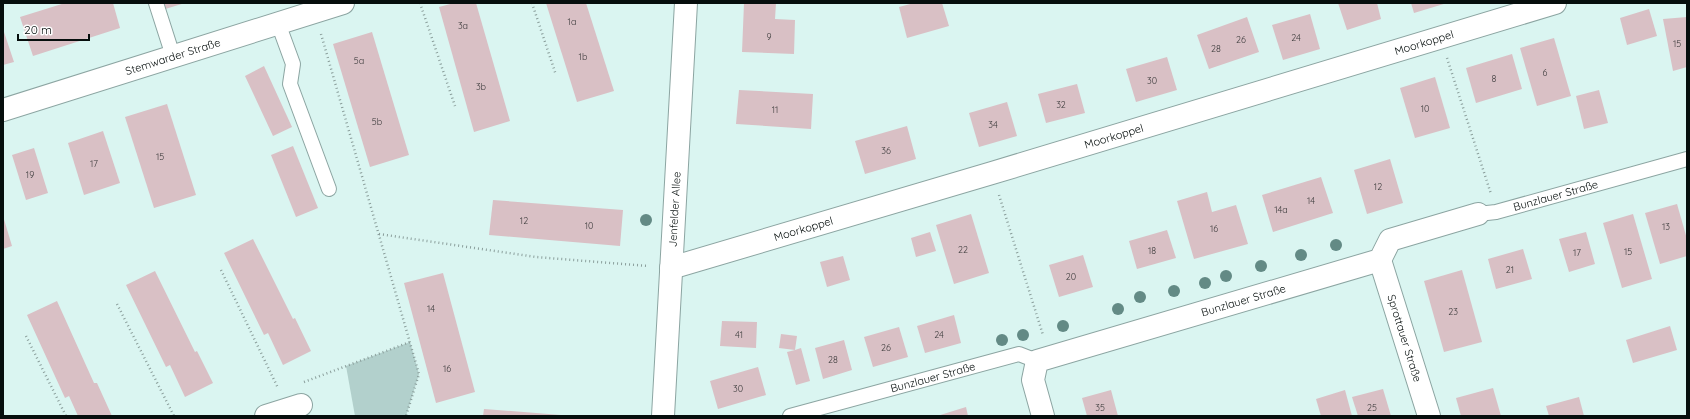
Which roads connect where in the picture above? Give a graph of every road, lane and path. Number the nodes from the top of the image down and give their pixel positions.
1 (156, 3) edge
2 (343, 3) edge
3 (420, 3) edge
4 (532, 3) edge
5 (686, 3) edge
6 (1555, 3) edge
7 (310, 9) edge
8 (278, 23) junction
9 (1441, 37) junction
10 (173, 56) junction
11 (556, 75) dead end
12 (455, 106) dead end
13 (3, 110) edge
14 (1687, 159) edge
15 (992, 173) junction
16 (329, 189) dead end
17 (1487, 213) junction
18 (379, 234) junction
19 (1380, 260) junction
20 (671, 268) junction
21 (221, 270) dead end
22 (117, 304) dead end
23 (26, 336) dead end
24 (410, 342) junction
25 (1043, 359) junction
26 (301, 383) dead end
27 (295, 407) joint
28 (66, 416) edge
29 (174, 416) edge
30 (266, 416) edge
31 (406, 416) edge
32 (663, 416) edge
33 (790, 416) edge
34 (1043, 416) edge
35 (1429, 416) edge

1 - 10 lane
2 - 7 street, Stemwarder Straße
3 - 12 path
4 - 11 path
5 - 20 street, Jenfelder Allee
6 - 9 street, Moorkoppel
7 - 8 street, Stemwarder Straße
7 - 18 path
8 - 10 street, Stemwarder Straße
8 - 16 lane
9 - 15 street, Moorkoppel
9 - 17 path
10 - 13 street, Stemwarder Straße
14 - 17 lane, Bunzlauer Straße
15 - 20 street, Moorkoppel
15 - 25 path
17 - 19 street, Bunzlauer Straße
18 - 20 path
18 - 24 path
19 - 25 street, Bunzlauer Straße
19 - 35 street, Sprottauer Straße
20 - 32 street, Jenfelder Allee
21 - 27 path
22 - 29 path
23 - 28 path
24 - 26 path
24 - 31 path
25 - 33 lane, Bunzlauer Straße
25 - 34 street
27 - 30 street

